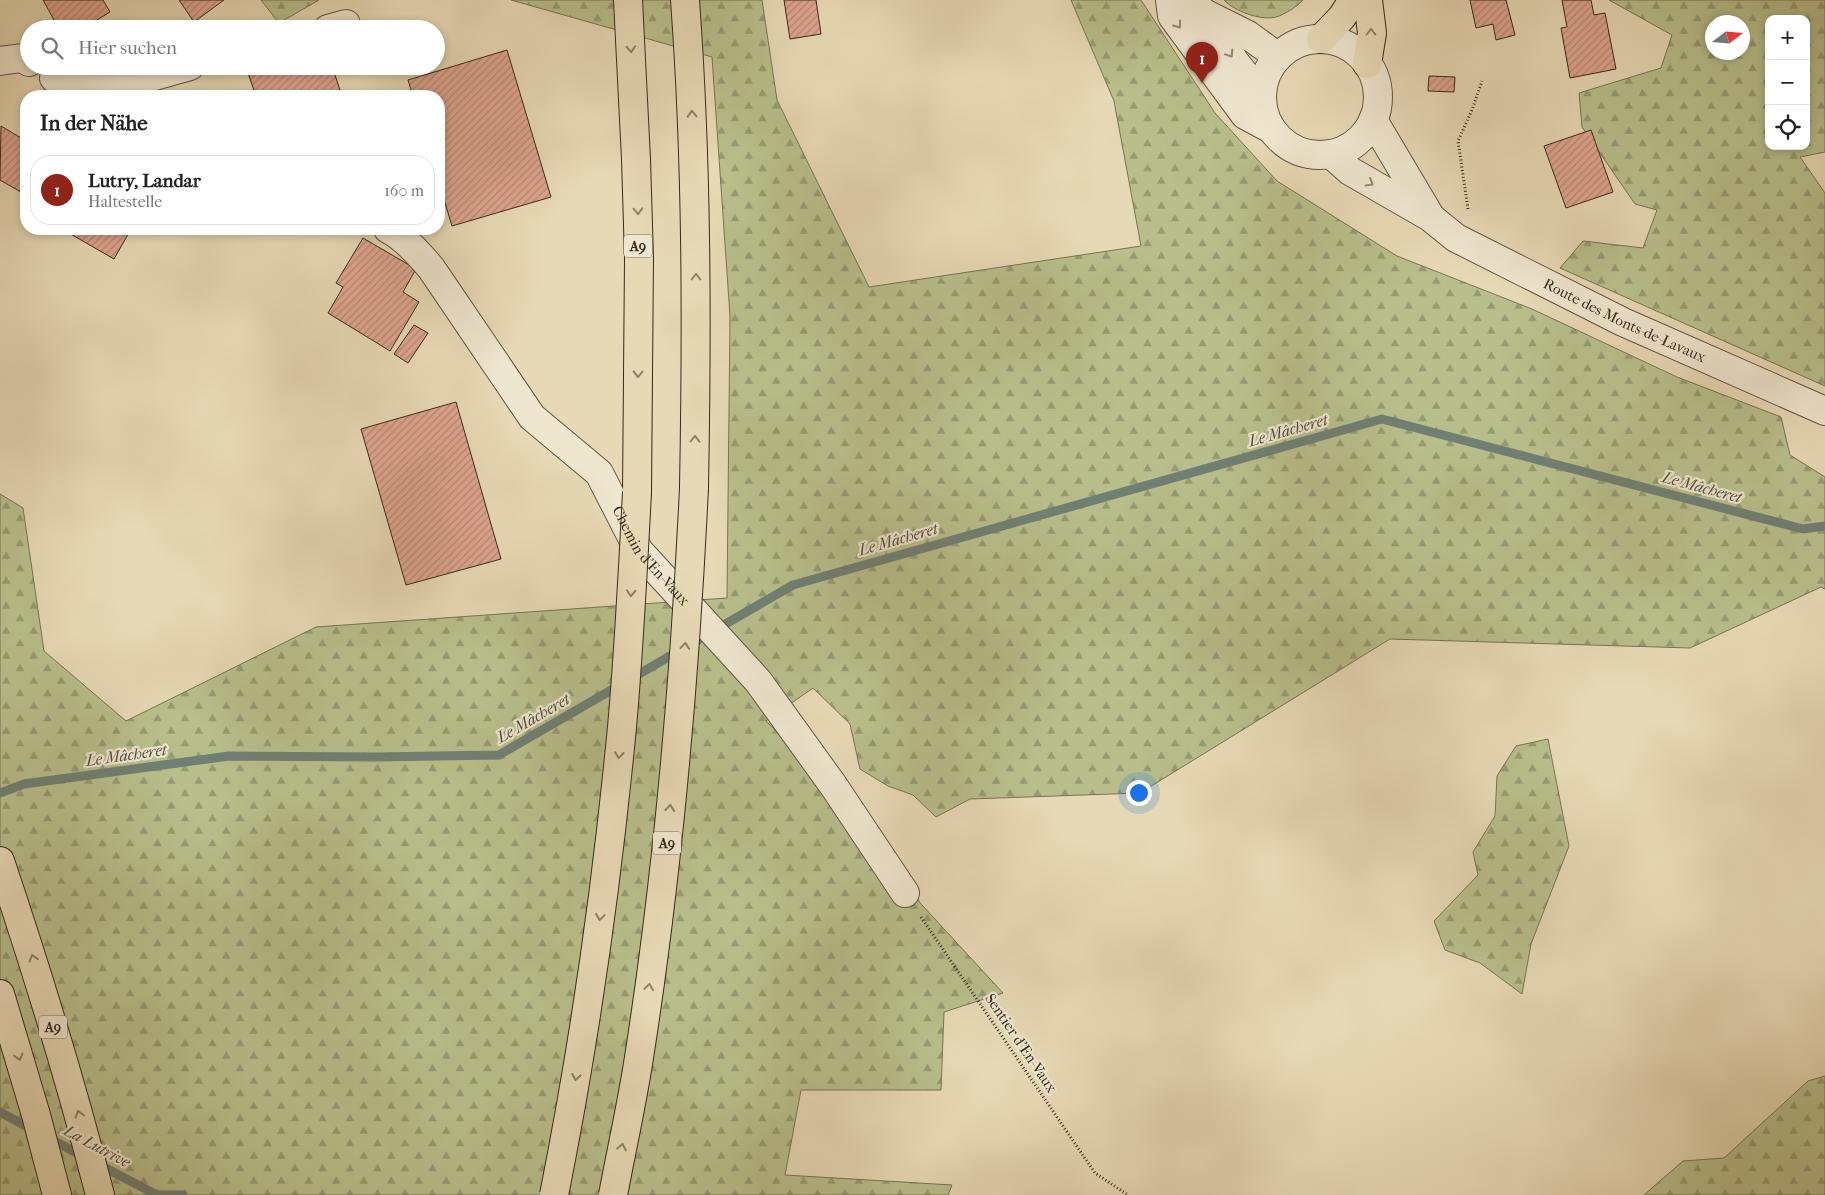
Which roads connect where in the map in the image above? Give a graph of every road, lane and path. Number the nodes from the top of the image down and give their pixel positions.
1 (628, 0) edge
2 (685, 0) edge
3 (1170, 0) edge
4 (1353, 0) edge
5 (1368, 0) edge
6 (1197, 7) edge
7 (1320, 39) junction
8 (1278, 57) junction
9 (20, 58) edge
10 (0, 61) edge
11 (1367, 64) junction
12 (49, 75) edge
13 (60, 75) edge
14 (158, 75) edge
15 (1482, 81) dead end
16 (71, 90) edge
17 (1262, 96) junction
18 (1373, 120) junction
19 (1271, 129) junction
20 (1331, 154) junction
21 (1468, 210) dead end
22 (1430, 217) junction
23 (397, 235) edge
24 (1825, 411) edge
25 (0, 861) edge
26 (905, 893) joint
27 (0, 994) edge
28 (58, 1195) edge
29 (100, 1195) edge
30 (554, 1195) edge
31 (613, 1195) edge
32 (1128, 1195) edge

1 -> 30 main road, A9, bridge
31 -> 2 main road, A9, bridge
3 -> 19 street
4 - 7 main road
11 -> 5 main road
6 - 8 street
6 -> 17 street
7 - 8 street
7 - 11 street
8 - 17 street
9 - 10 street
11 - 18 street
12 - 16 street
13 - 14 street
15 - 21 path
17 - 19 street
18 - 20 street
18 - 22 street
19 - 20 street
20 -> 22 street
22 - 24 street, Route des Monts-de-Lavaux
23 - 26 street, Chemin d'En-Vaux
29 -> 25 main road, A9
26 - 32 path, Sentier d'En-Vaux
27 -> 28 main road

